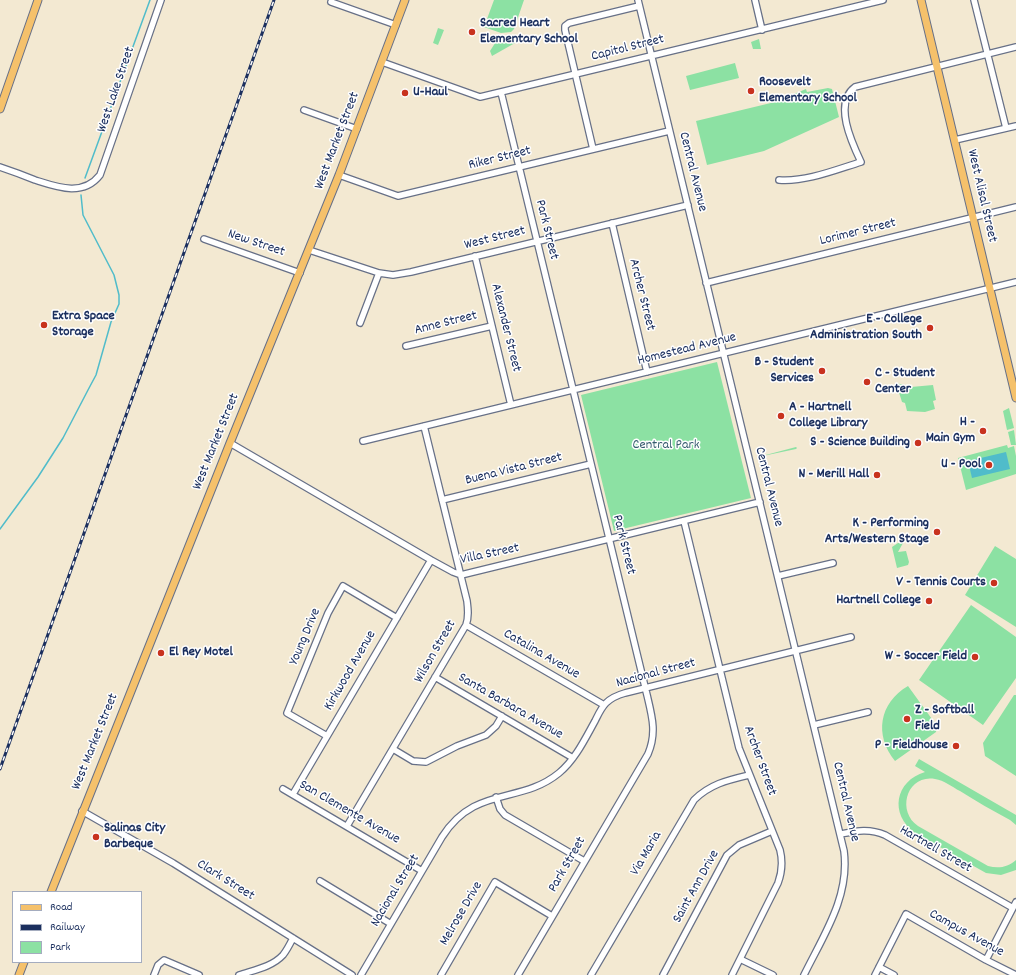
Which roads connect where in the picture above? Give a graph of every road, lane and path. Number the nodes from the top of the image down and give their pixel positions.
1 (38, 0) edge
2 (162, 0) edge
3 (405, 0) edge
4 (755, 0) edge
5 (883, 0) edge
6 (921, 0) edge
7 (974, 0) edge
8 (331, 2) dead end
9 (638, 3) edge
10 (396, 25) junction
11 (762, 30) junction
12 (1016, 47) edge
13 (988, 54) junction
14 (651, 56) junction
15 (382, 62) junction
16 (937, 66) junction
17 (575, 74) junction
18 (501, 92) junction
19 (0, 109) edge
20 (304, 110) dead end
21 (1016, 126) edge
22 (1006, 128) junction
23 (357, 129) junction
24 (669, 131) junction
25 (955, 140) junction
26 (593, 149) junction
27 (0, 167) edge
28 (519, 167) junction
29 (339, 175) junction
30 (779, 180) dead end
31 (688, 205) junction
32 (1016, 207) edge
33 (973, 218) junction
34 (612, 223) junction
35 (204, 239) dead end
36 (537, 241) junction
37 (309, 250) junction
38 (475, 256) junction
39 (300, 273) junction
40 (379, 273) junction
41 (1016, 282) edge
42 (706, 283) junction
43 (990, 289) junction
44 (360, 323) dead end
45 (492, 326) junction
46 (406, 346) dead end
47 (723, 353) junction
48 (647, 372) junction
49 (573, 390) junction
50 (1016, 398) edge
51 (511, 405) junction
52 (424, 426) junction
53 (363, 441) dead end
54 (230, 443) junction
55 (591, 464) junction
56 (442, 500) junction
57 (760, 502) junction
58 (684, 521) junction
59 (609, 539) junction
60 (431, 560) junction
61 (833, 563) dead end
62 (461, 575) junction
63 (778, 576) junction
64 (397, 618) junction
65 (466, 625) junction
66 (851, 637) dead end
67 (796, 651) junction
68 (720, 670) junction
69 (435, 677) junction
70 (645, 688) junction
71 (604, 705) junction
72 (868, 712) dead end
73 (502, 716) junction
74 (814, 726) junction
75 (327, 736) junction
76 (393, 749) junction
77 (573, 758) junction
78 (749, 775) junction
79 (284, 789) dead end
80 (293, 794) junction
81 (496, 797) junction
82 (82, 811) junction
83 (347, 826) junction
84 (772, 831) junction
85 (841, 834) junction
86 (584, 861) junction
87 (422, 871) junction
88 (320, 881) dead end
89 (51, 891) edge
90 (1016, 902) edge
91 (1013, 908) junction
92 (552, 916) junction
93 (391, 924) junction
94 (293, 938) junction
95 (740, 959) junction
96 (986, 960) junction
97 (24, 963) edge
98 (880, 967) junction
99 (19, 975) edge
100 (154, 975) edge
101 (199, 975) edge
102 (239, 975) edge
103 (352, 975) edge
104 (361, 975) edge
105 (441, 975) edge
106 (518, 975) edge
107 (591, 975) edge
108 (663, 975) edge
109 (732, 975) edge
110 (773, 975) edge
111 (804, 975) edge
112 (875, 975) edge
113 (894, 975) edge
114 (1016, 975) edge

1 - 19 main road
2 - 27 street, West Lake Street
3 - 10 main road, West Market Street
4 - 11 street
5 - 11 street, Capitol Street
6 - 16 main road, West Alisal Street
7 - 13 street
8 - 10 street
9 - 14 street, Central Avenue
9 - 17 street
10 - 15 main road, West Market Street
11 - 14 street, Capitol Street
12 - 13 street
13 - 16 street
13 - 22 street
14 - 17 street, Capitol Street
14 - 24 street, Central Avenue
15 - 18 street, Capitol Street
15 - 23 main road, West Market Street
16 - 25 main road, West Alisal Street
16 - 30 street
17 - 18 street, Capitol Street
17 - 26 street
18 - 28 street, Park Street
20 - 23 street
21 - 22 street
22 - 25 street
23 - 29 main road, West Market Street
24 - 26 street, Riker Street
24 - 31 street, Central Avenue
25 - 33 main road, West Alisal Street
26 - 28 street, Riker Street
28 - 29 street, Riker Street
28 - 36 street, Park Street
29 - 37 main road, West Market Street
31 - 34 street, West Street
31 - 42 street, Central Avenue
32 - 33 street, Lorimer Street
33 - 42 street, Lorimer Street
33 - 43 main road, West Alisal Street
34 - 36 street, West Street
34 - 48 street, Archer Street
35 - 39 street, New Street
36 - 38 street, West Street
36 - 49 street, Park Street
37 - 39 main road, West Market Street
37 - 40 street, West Street
38 - 40 street, West Street
38 - 45 street, Alexander Street
39 - 54 main road, West Market Street
40 - 44 street
41 - 43 street, Homestead Avenue
42 - 47 street, Central Avenue
43 - 47 street, Homestead Avenue
43 - 50 main road, West Alisal Street
45 - 46 street, Anne Street
45 - 51 street, Alexander Street
47 - 48 street, Homestead Avenue
47 - 57 street, Central Avenue
48 - 49 street, Homestead Avenue
49 - 51 street, Homestead Avenue
49 - 55 street, Park Street
51 - 52 street, Homestead Avenue
52 - 53 street, Homestead Avenue
52 - 56 street, Wilson Street
54 - 60 street, Villa Street
54 - 82 main road, West Market Street
55 - 56 street, Buena Vista Street
55 - 59 street, Park Street
56 - 62 street, Wilson Street
57 - 58 street, Villa Street
57 - 63 street, Central Avenue
58 - 59 street, Villa Street
58 - 68 street, Archer Street
59 - 62 street, Villa Street
59 - 70 street, Park Street
60 - 62 street, Villa Street
60 - 64 street, Kirkwood Avenue
61 - 63 street
62 - 65 street, Wilson Street
63 - 67 street, Central Avenue
64 - 75 street, Kirkwood Avenue
64 - 75 street, Young Drive
65 - 69 street, Wilson Street
65 - 71 street, Catalina Avenue
66 - 67 street, Nacional Street
67 - 68 street, Nacional Street
67 - 74 street, Central Avenue
68 - 70 street, Nacional Street
68 - 78 street, Archer Street
69 - 73 street, Santa Barbara Avenue
69 - 76 street, Wilson Street
70 - 71 street, Nacional Street
70 - 86 street, Park Street
71 - 77 street, Nacional Street
72 - 74 street
73 - 76 street
73 - 77 street, Santa Barbara Avenue
74 - 85 street, Central Avenue
75 - 80 street, Kirkwood Avenue
76 - 83 street, Wilson Street
77 - 81 street, Nacional Street
78 - 84 street, Archer Street
78 - 107 street, Via Maria
79 - 80 street, San Clemente Avenue
80 - 83 street, San Clemente Avenue
81 - 86 street
81 - 87 street, Nacional Street
82 - 89 main road, West Market Street
82 - 94 street, Clark Street
83 - 87 street, San Clemente Avenue
84 - 95 street, Archer Street
84 - 108 street, Saint Ann Drive
85 - 91 street, Hartnell Street
85 - 111 street, Central Avenue
86 - 92 street, Park Street
87 - 93 street, Nacional Street
88 - 93 street
90 - 91 street
91 - 96 street
92 - 105 street, Melrose Drive
92 - 106 street, Park Street
93 - 104 street, Nacional Street
94 - 102 street
94 - 103 street, Clark Street
95 - 109 street, Archer Street
95 - 110 street
96 - 98 street, Campus Avenue
96 - 114 street, Campus Avenue
97 - 99 main road
98 - 112 street
98 - 113 street
100 - 101 street

